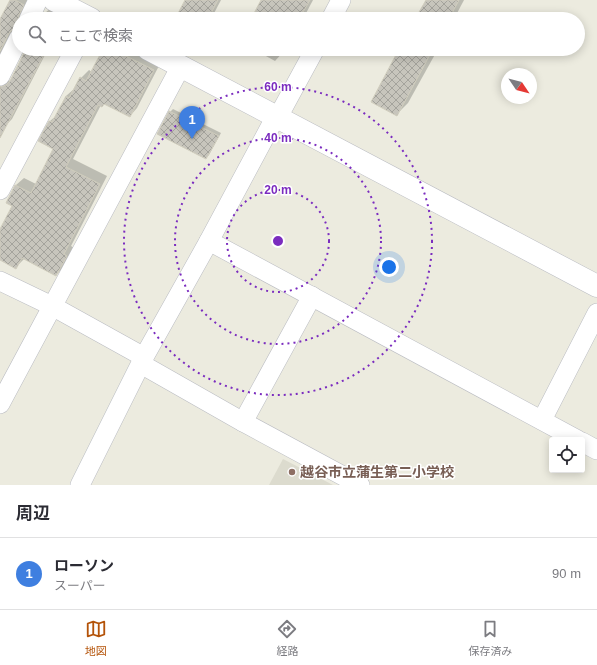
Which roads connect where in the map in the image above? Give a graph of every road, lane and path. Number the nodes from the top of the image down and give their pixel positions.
1 (38, 0) edge
2 (54, 0) edge
3 (341, 0) edge
4 (32, 12) edge
5 (77, 12) edge
6 (335, 12) edge
7 (12, 52) edge
8 (71, 56) edge
9 (162, 56) edge
10 (311, 56) edge
11 (181, 66) junction
12 (0, 76) edge
13 (277, 117) junction
14 (0, 190) edge
15 (209, 241) junction
16 (0, 281) edge
17 (597, 286) edge
18 (312, 296) junction
19 (52, 306) junction
20 (597, 313) edge
21 (143, 360) junction
22 (0, 404) edge
23 (542, 420) junction
24 (244, 422) junction
25 (573, 437) edge
26 (585, 444) edge
27 (597, 450) edge
28 (80, 485) edge
29 (360, 485) edge

1 - 4 street
2 - 5 street
3 - 6 street
7 - 12 street
8 - 14 street
9 - 11 street
10 - 13 street
11 - 13 street
11 - 19 street
13 - 15 street
13 - 17 street
15 - 18 street
15 - 21 street
16 - 19 street
18 - 23 street
18 - 24 street
19 - 21 street
19 - 22 street
20 - 23 street
21 - 24 street
21 - 28 street
23 - 25 street
24 - 29 street
26 - 27 street

